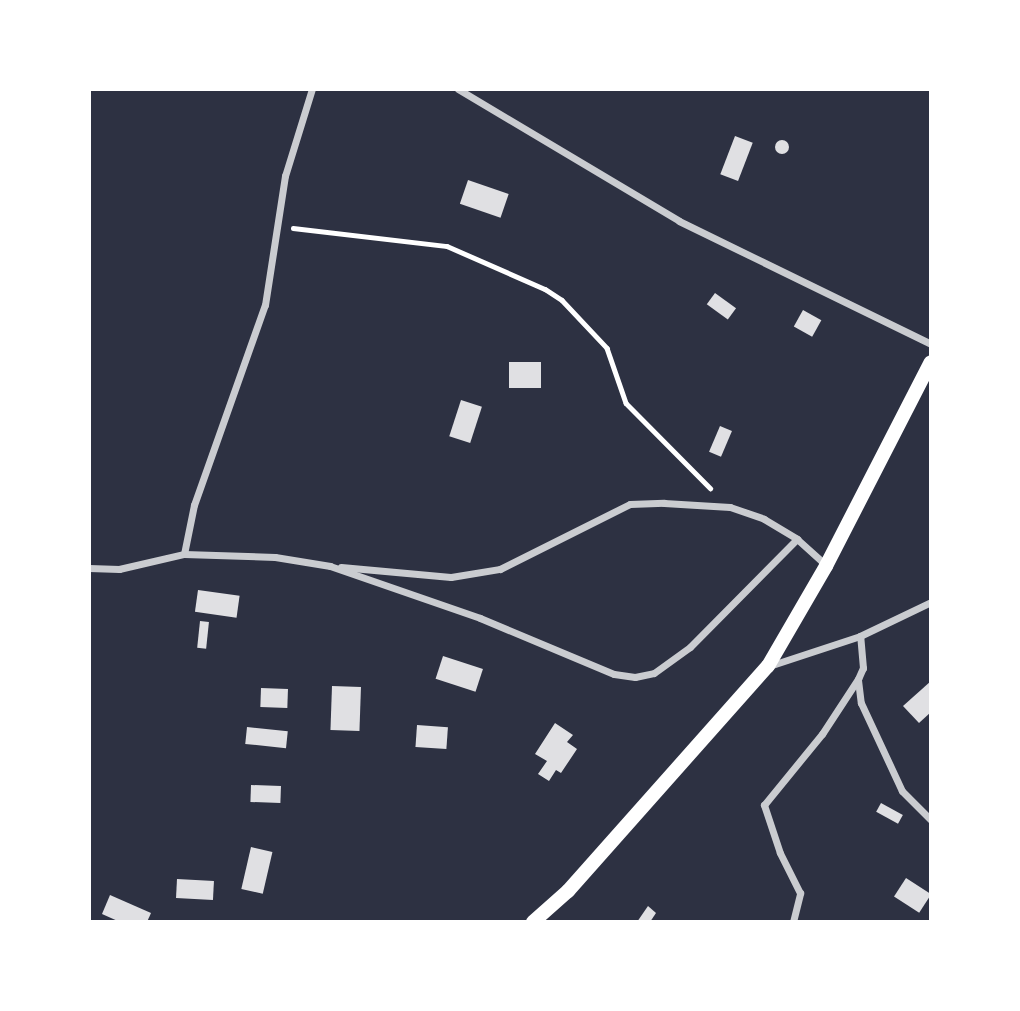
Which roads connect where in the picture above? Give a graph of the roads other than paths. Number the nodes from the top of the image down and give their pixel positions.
1 (312, 89) edge
2 (458, 89) edge
3 (931, 344) edge
4 (931, 362) edge
5 (797, 539) junction
6 (184, 554) junction
7 (330, 566) junction
8 (826, 566) junction
9 (89, 568) edge
10 (931, 602) edge
11 (860, 636) junction
12 (768, 666) junction
13 (858, 679) junction
14 (931, 820) edge
15 (533, 922) edge
16 (793, 922) edge

1 - 6 street
2 - 3 street
4 - 8 main road
5 - 7 street
5 - 7 street
5 - 8 street
6 - 7 street
6 - 9 street
8 - 12 main road
10 - 11 street
11 - 12 street
11 - 13 street
12 - 15 main road
13 - 14 street
13 - 16 street

